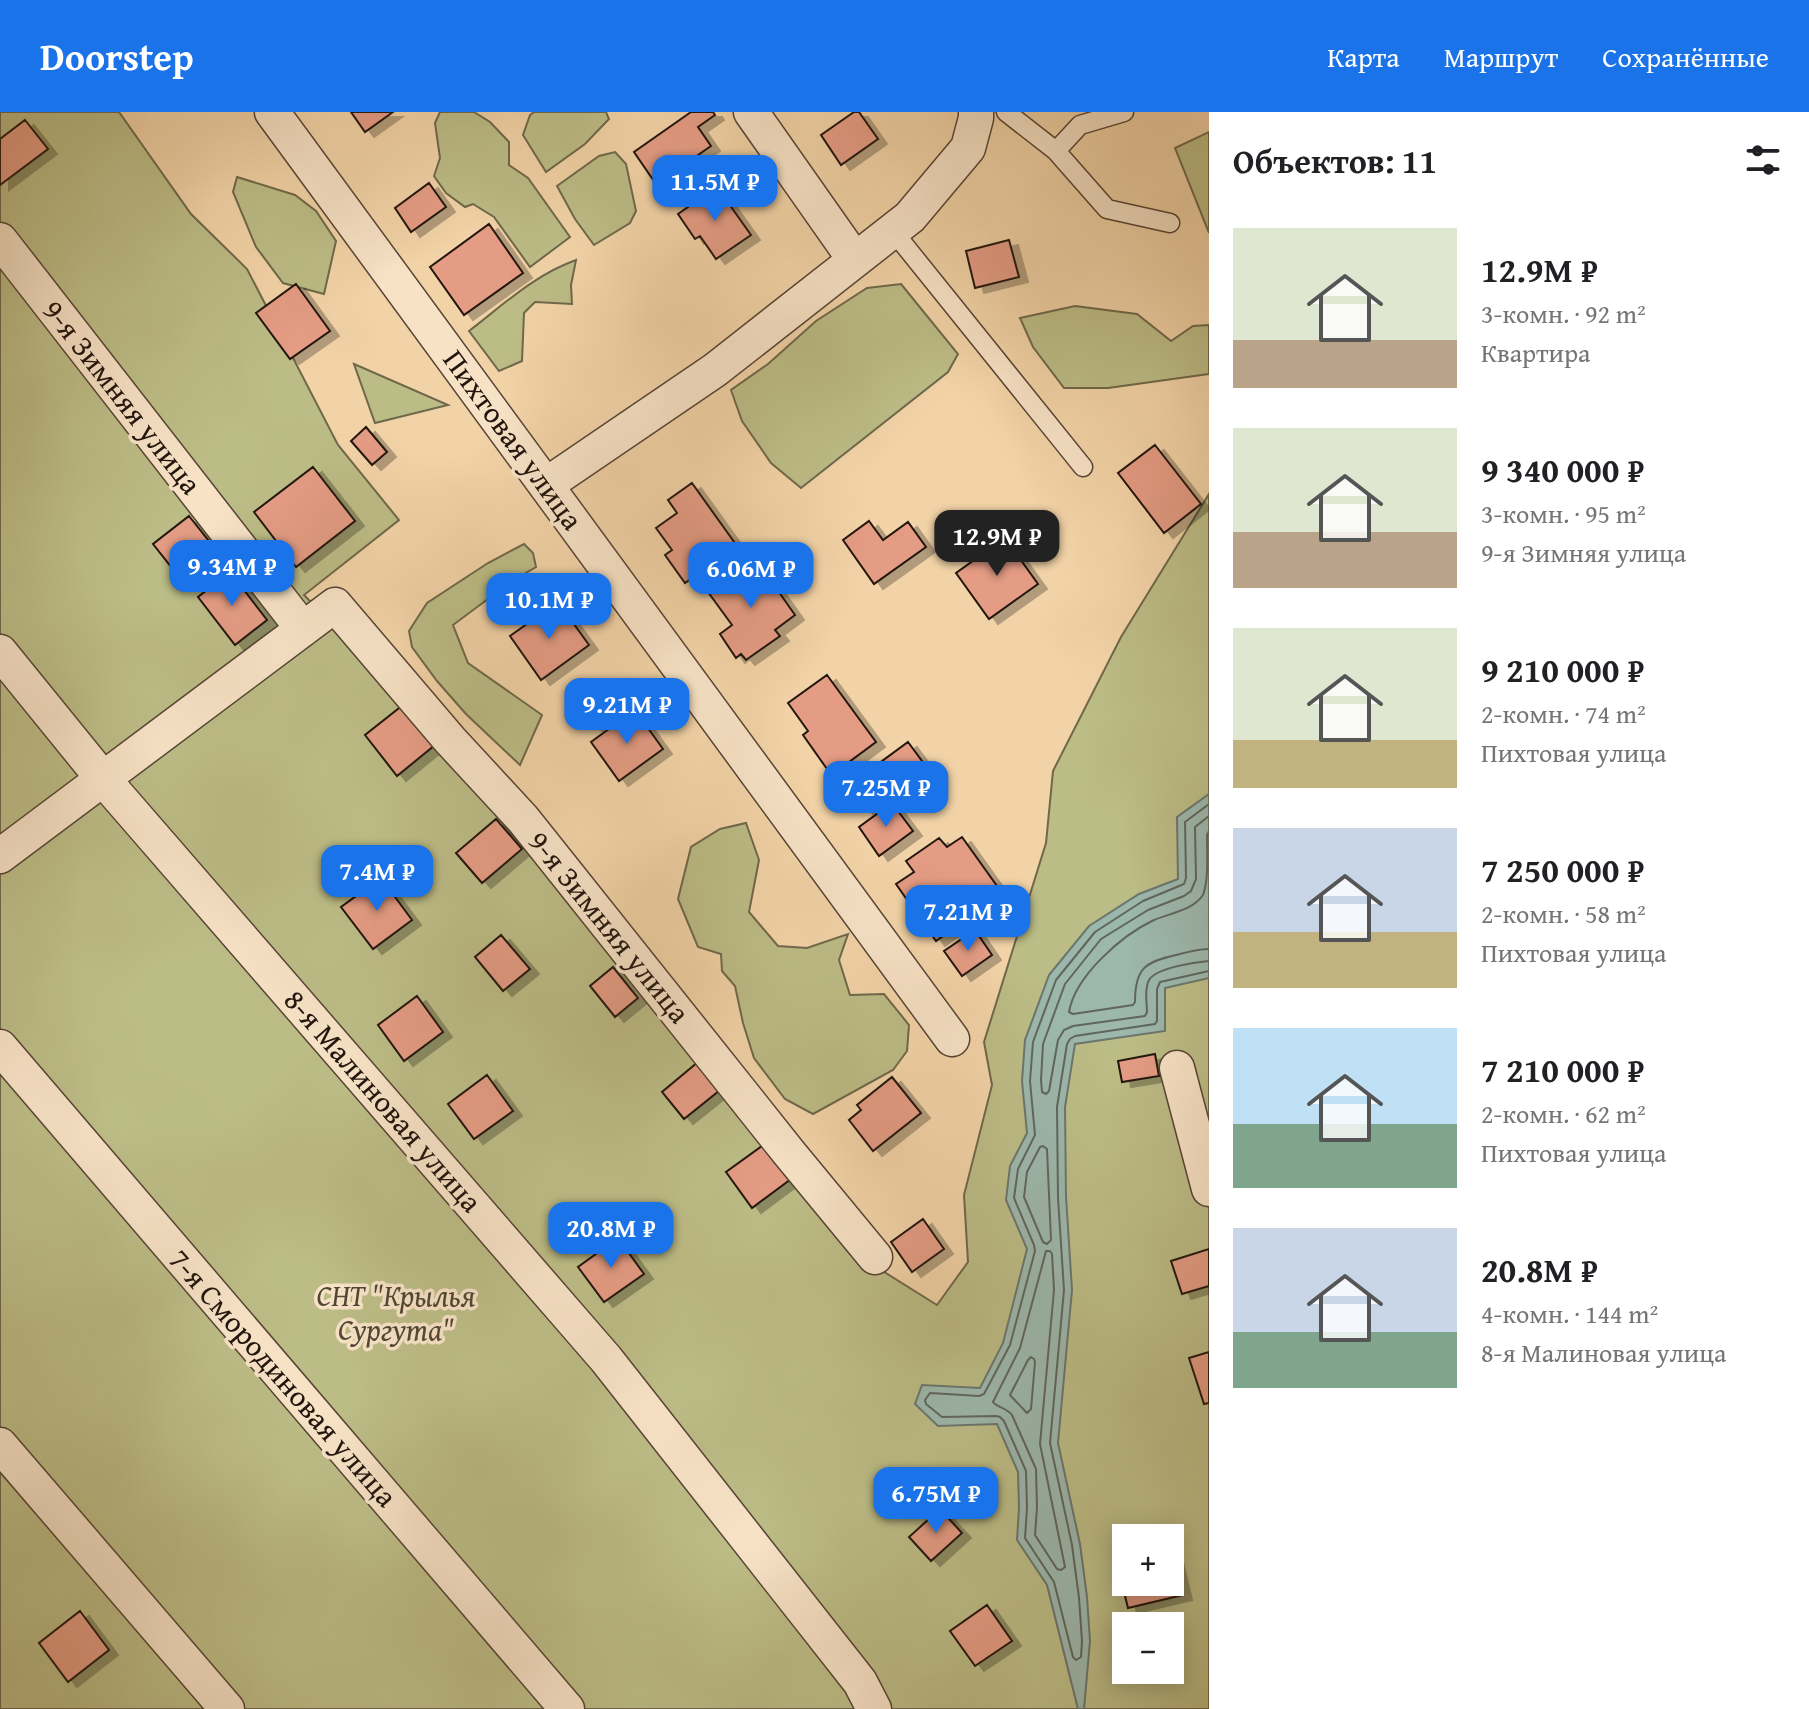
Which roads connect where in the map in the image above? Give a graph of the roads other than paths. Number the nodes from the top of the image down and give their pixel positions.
1 (272, 112) edge
2 (751, 112) edge
3 (976, 112) edge
4 (1006, 112) edge
5 (1124, 112) edge
6 (1056, 151) junction
7 (1170, 223) dead end
8 (893, 231) junction
9 (0, 240) edge
10 (855, 260) junction
11 (1083, 467) dead end
12 (546, 485) junction
13 (303, 629) junction
14 (0, 652) edge
15 (104, 780) junction
16 (0, 856) edge
17 (952, 1039) dead end
18 (0, 1047) edge
19 (1177, 1068) dead end
20 (1209, 1189) edge
21 (875, 1257) dead end
22 (0, 1445) edge
23 (227, 1709) edge
24 (567, 1709) edge
25 (874, 1709) edge

1 - 12 street, Пихтовая улица
2 - 10 street
3 - 8 street
4 - 6 lane
5 - 6 lane
6 - 7 lane
8 - 10 street
8 - 11 lane
9 - 13 street, 9-я Зимняя улица
10 - 12 street
12 - 17 street, Пихтовая улица
13 - 15 street
13 - 21 street, 9-я Зимняя улица
14 - 15 street, 8-я Малиновая улица
15 - 16 street
15 - 25 street, 8-я Малиновая улица
18 - 24 street, 7-я Смородиновая улица
19 - 20 street
22 - 23 street

